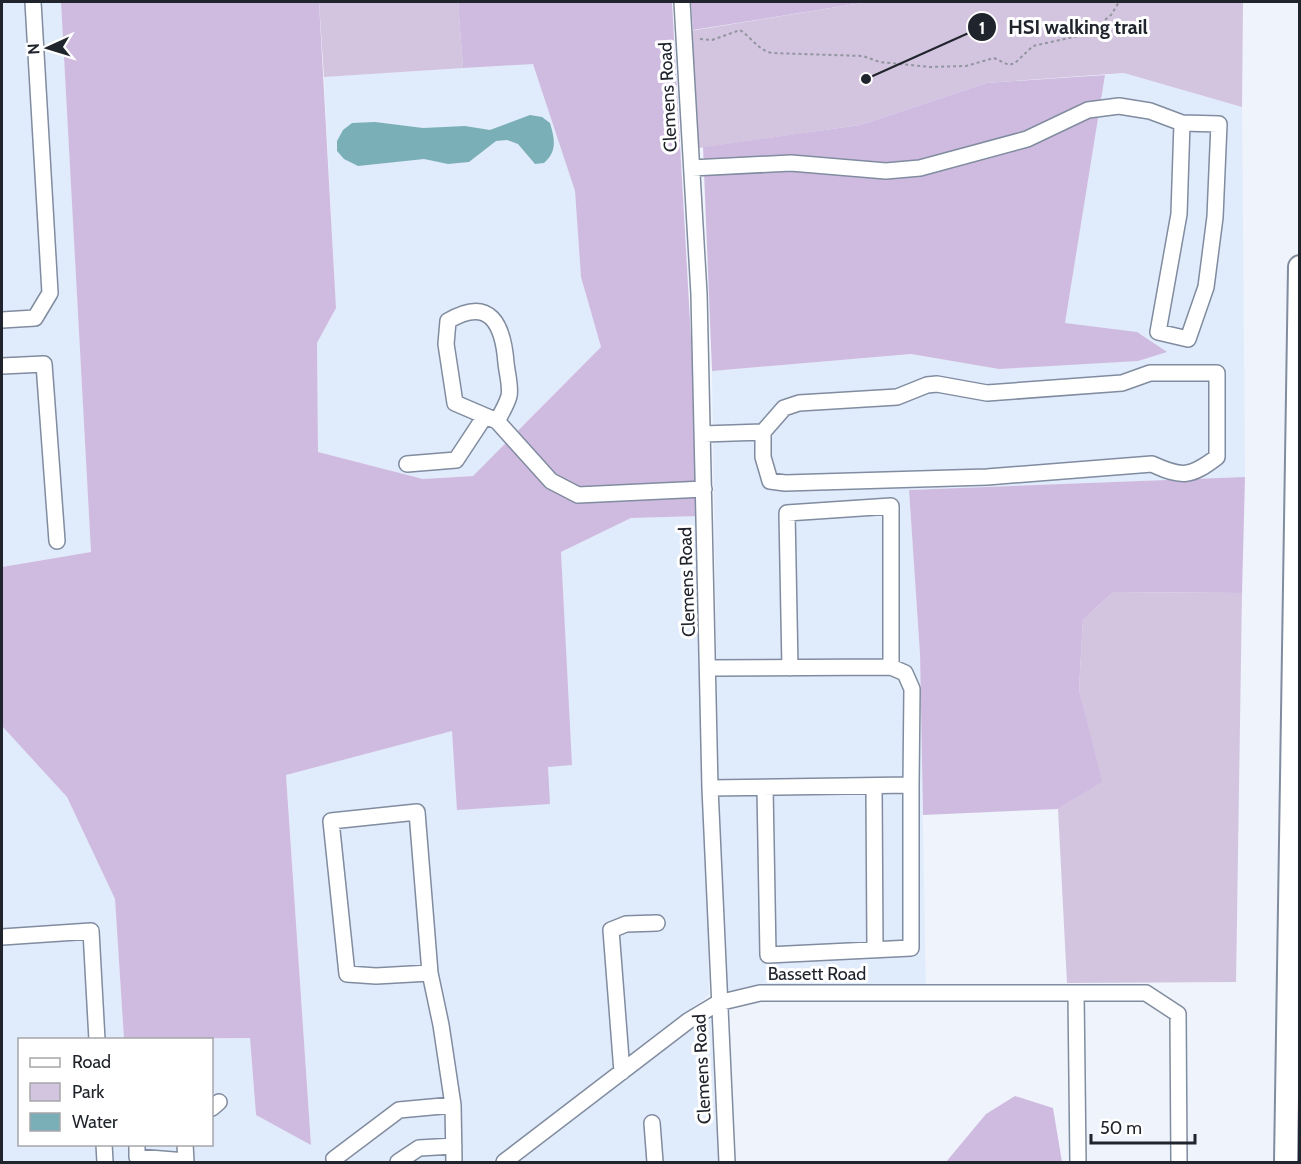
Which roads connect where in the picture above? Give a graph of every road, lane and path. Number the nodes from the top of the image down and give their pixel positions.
1 (33, 2) edge
2 (682, 2) edge
3 (1119, 2) edge
4 (700, 39) dead end
5 (1182, 123) junction
6 (692, 168) junction
7 (1299, 267) edge
8 (2, 320) edge
9 (2, 366) edge
10 (491, 419) junction
11 (763, 432) junction
12 (703, 434) junction
13 (407, 464) dead end
14 (704, 489) junction
15 (57, 541) dead end
16 (709, 668) junction
17 (790, 668) junction
18 (891, 668) junction
19 (911, 785) junction
20 (874, 786) junction
21 (710, 788) junction
22 (765, 788) junction
23 (657, 923) dead end
24 (2, 937) edge
25 (875, 950) junction
26 (430, 973) junction
27 (1076, 993) junction
28 (718, 1003) junction
29 (97, 1038) edge
30 (622, 1072) junction
31 (453, 1105) junction
32 (652, 1123) dead end
33 (104, 1146) edge
34 (137, 1146) edge
35 (185, 1146) edge
36 (454, 1146) junction
37 (105, 1162) edge
38 (186, 1162) edge
39 (335, 1162) edge
40 (398, 1162) edge
41 (454, 1162) edge
42 (504, 1162) edge
43 (656, 1162) edge
44 (727, 1162) edge
45 (1078, 1162) edge
46 (1179, 1162) edge
47 (1286, 1162) edge

1 - 8 street
2 - 6 street, Clemens Road
3 - 4 path
5 - 5 street
5 - 6 street
6 - 12 street, Clemens Road
7 - 47 highway
9 - 15 street
10 - 10 street
10 - 13 street
10 - 14 street
11 - 11 street
11 - 12 street
12 - 14 street, Clemens Road
14 - 16 street, Clemens Road
16 - 17 street
16 - 21 street, Clemens Road
17 - 18 street
17 - 18 street
18 - 19 street
19 - 20 street
19 - 25 street
20 - 22 street
20 - 25 street
21 - 22 street
21 - 28 street, Clemens Road
22 - 25 street
23 - 30 street
24 - 29 street
26 - 26 street
26 - 31 street
27 - 28 street, Bassett Road
27 - 45 street
27 - 46 street, Bassett Road
28 - 30 street, Bassett Road
28 - 44 street, Clemens Road
30 - 42 street, Bassett Road
31 - 36 street
31 - 39 street
32 - 43 street
33 - 37 street
34 - 38 street
35 - 38 street
36 - 40 street
36 - 41 street

